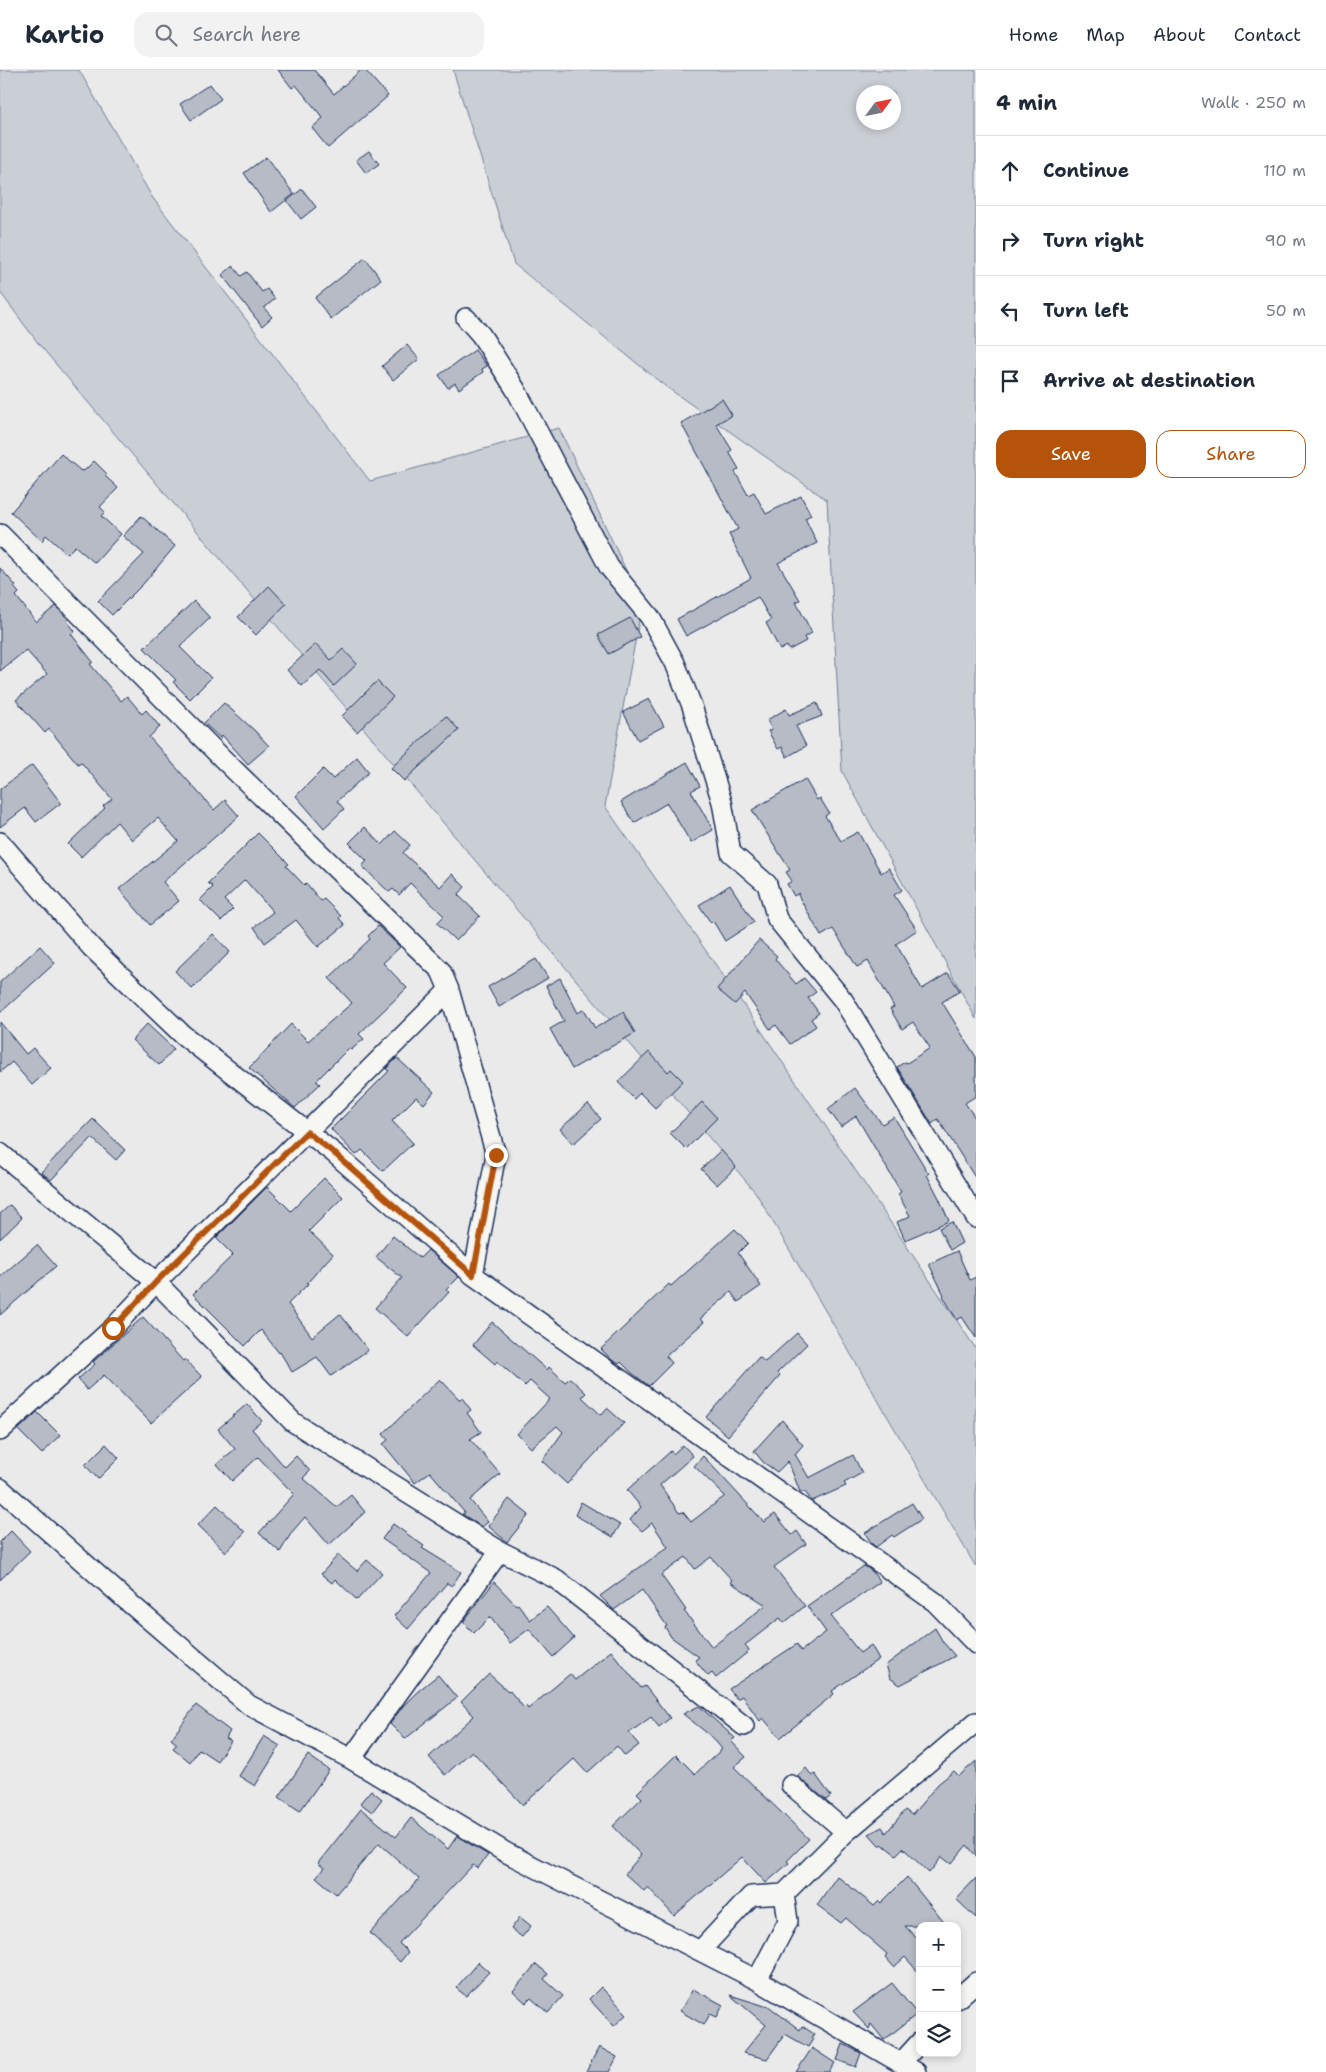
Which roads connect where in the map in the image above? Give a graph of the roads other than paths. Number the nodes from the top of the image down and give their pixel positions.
1 (466, 318) dead end
2 (0, 534) edge
3 (0, 842) edge
4 (449, 990) junction
5 (307, 1132) junction
6 (0, 1153) edge
7 (976, 1218) edge
8 (473, 1275) junction
9 (156, 1282) junction
10 (0, 1431) edge
11 (0, 1488) edge
12 (500, 1551) junction
13 (976, 1644) edge
14 (976, 1722) edge
15 (744, 1726) dead end
16 (351, 1760) junction
17 (791, 1785) dead end
18 (846, 1832) junction
19 (784, 1894) junction
20 (700, 1951) junction
21 (757, 1980) junction
22 (976, 1982) edge
23 (961, 1995) edge
24 (916, 2051) edge
25 (909, 2068) edge

1 - 7 street
2 - 4 street
3 - 5 street
4 - 5 street
4 - 8 street
5 - 8 street
5 - 9 street
6 - 9 street
8 - 13 street
9 - 10 street
9 - 12 street
11 - 16 street
12 - 15 street
12 - 16 street
14 - 18 street
16 - 20 street
17 - 18 street
18 - 19 street
19 - 20 street
19 - 21 street
20 - 21 street
21 - 25 street
22 - 23 street
24 - 25 street

